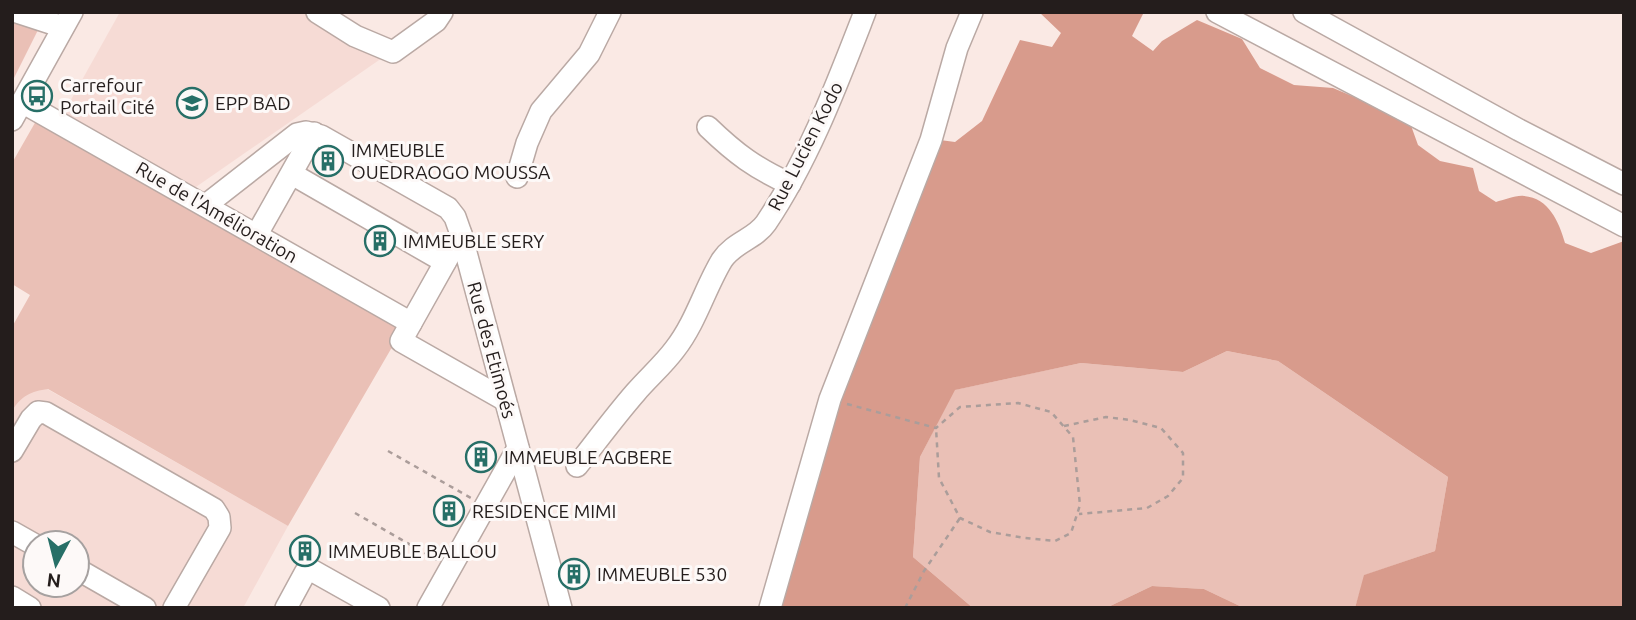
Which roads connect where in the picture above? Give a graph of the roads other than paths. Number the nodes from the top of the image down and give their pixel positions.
1 (18, 12) edge
2 (317, 12) edge
3 (442, 12) edge
4 (610, 12) edge
5 (865, 12) edge
6 (972, 12) edge
7 (1217, 12) edge
8 (1304, 12) edge
9 (68, 20) edge
10 (17, 111) edge
11 (708, 127) dead end
12 (314, 133) junction
13 (292, 174) junction
14 (517, 177) dead end
15 (790, 184) junction
16 (1624, 184) edge
17 (206, 205) junction
18 (1624, 226) edge
19 (257, 234) junction
20 (461, 234) junction
21 (445, 262) junction
22 (411, 323) junction
23 (505, 400) junction
24 (518, 448) junction
25 (12, 451) edge
26 (577, 466) dead end
27 (91, 577) edge
28 (12, 597) edge
29 (30, 608) edge
30 (145, 608) edge
31 (174, 608) edge
32 (286, 608) edge
33 (379, 608) edge
34 (428, 608) edge
35 (561, 608) edge
36 (770, 608) edge

1 - 9 street
2 - 3 street
4 - 14 street
5 - 15 street, Rue Lucien Kodo
6 - 36 street
7 - 18 street
8 - 16 street
9 - 10 street
10 - 17 street, Rue de l'Amélioration
11 - 15 street
12 - 13 street
12 - 17 street
12 - 20 street, Rue des Etimoés
13 - 19 street
13 - 21 street
15 - 26 street, Rue Lucien Kodo
17 - 19 street, Rue de l'Amélioration
19 - 22 street, Rue de l'Amélioration
20 - 21 street
20 - 23 street, Rue des Etimoés
21 - 22 street
22 - 23 street
23 - 24 street, Rue des Etimoés
24 - 34 street
24 - 35 street, Rue des Etimoés
25 - 31 street
27 - 30 street
28 - 29 street
32 - 33 street

